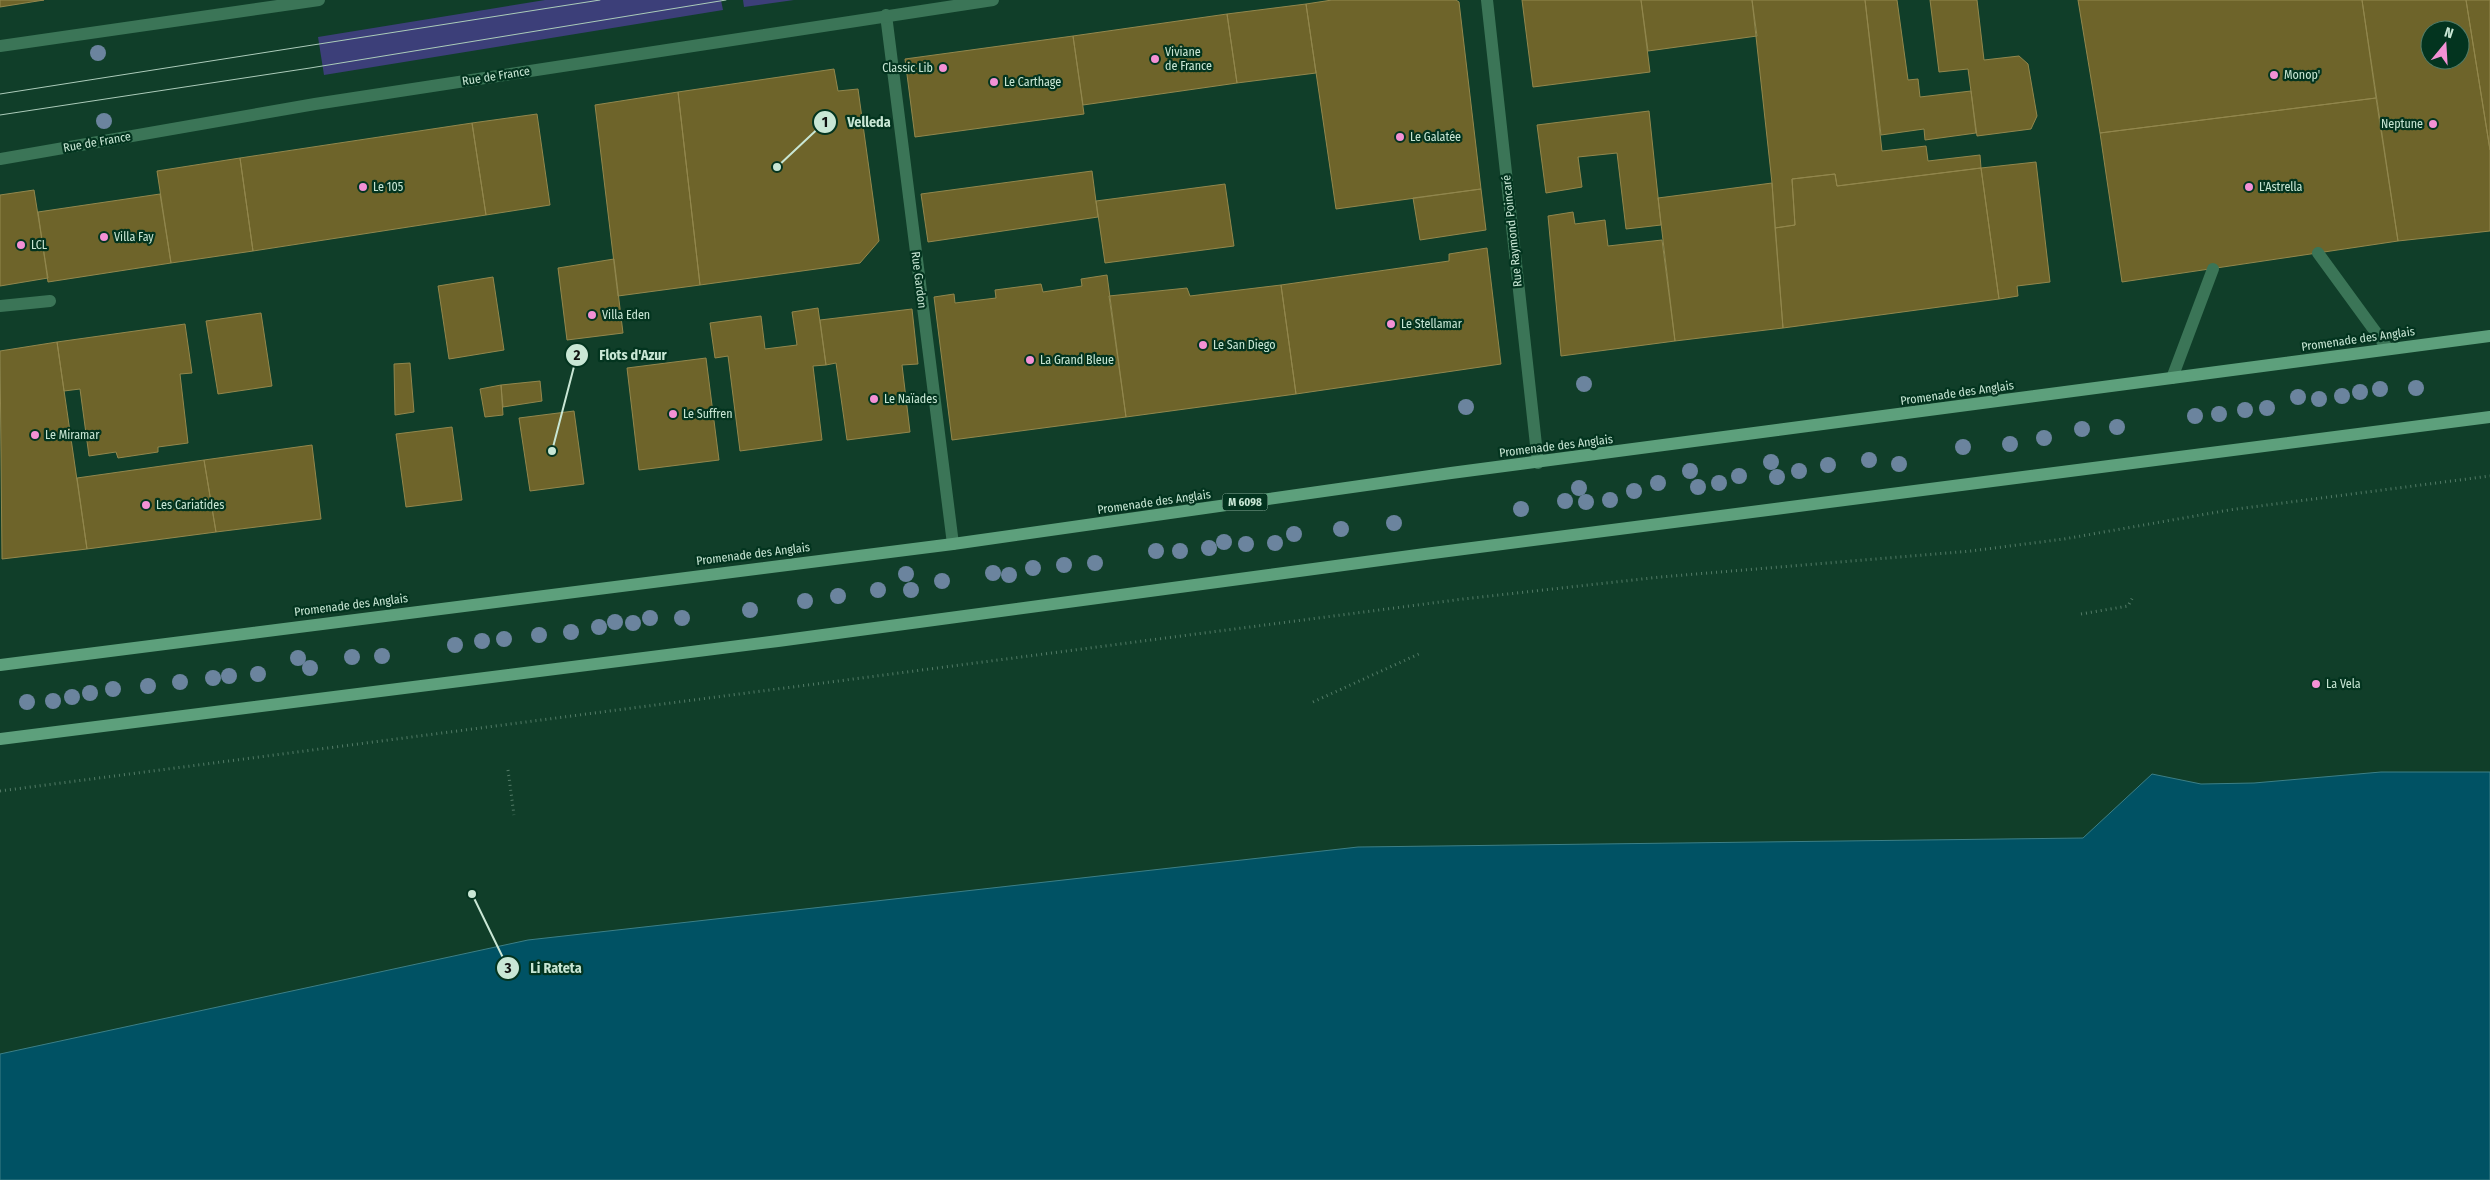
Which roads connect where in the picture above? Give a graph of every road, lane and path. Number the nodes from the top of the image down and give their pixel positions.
1 (319, 0) edge
2 (993, 0) edge
3 (1487, 0) edge
4 (886, 15) junction
5 (0, 46) edge
6 (0, 159) edge
7 (2318, 253) dead end
8 (2214, 269) dead end
9 (50, 301) dead end
10 (0, 306) edge
11 (2490, 336) edge
12 (2388, 349) junction
13 (2172, 378) junction
14 (2490, 417) edge
15 (1538, 463) junction
16 (2490, 476) edge
17 (953, 544) junction
18 (2133, 597) dead end
19 (2081, 614) dead end
20 (1422, 653) dead end
21 (0, 664) edge
22 (1313, 702) dead end
23 (0, 739) edge
24 (508, 770) dead end
25 (0, 791) edge
26 (514, 815) dead end

1 - 5 main road
2 - 4 main road, Rue de France
3 - 15 main road, Rue Raymond Poincaré
4 - 6 main road, Rue de France
4 - 17 main road, Rue Gardon
7 - 12 main road
8 - 13 main road
9 - 10 main road
11 - 12 main road, Promenade des Anglais / M 6098
12 - 13 main road, Promenade des Anglais / M 6098
13 - 15 main road, Promenade des Anglais / M 6098
14 - 23 main road
15 - 17 main road, Promenade des Anglais / M 6098
16 - 25 path
17 - 21 main road, Promenade des Anglais / M 6098
18 - 19 path
20 - 22 path
24 - 26 path

